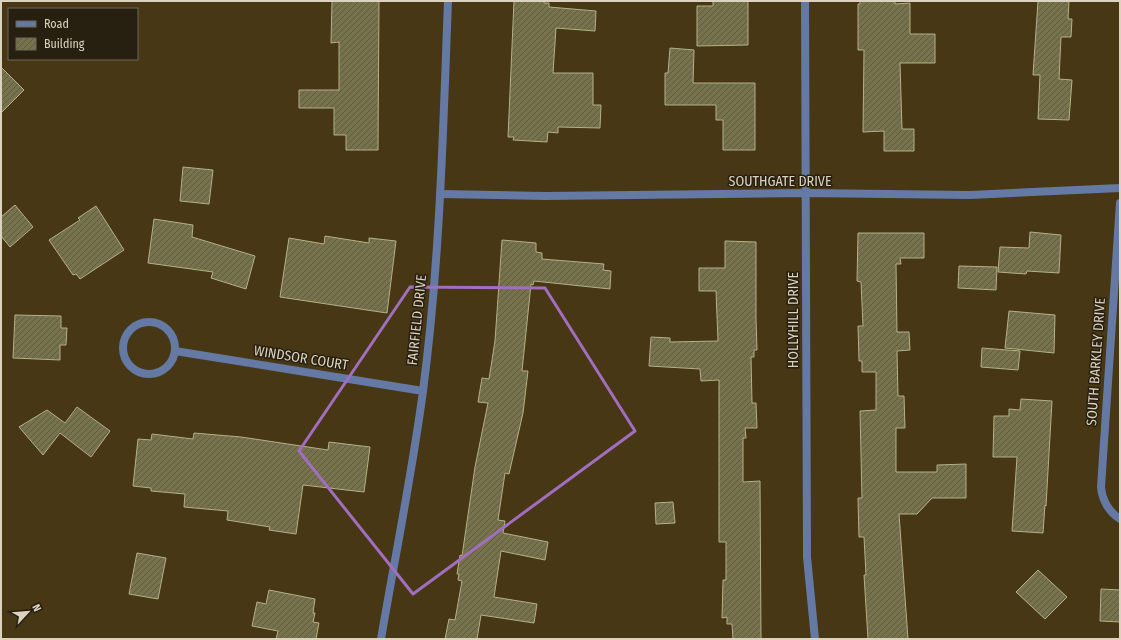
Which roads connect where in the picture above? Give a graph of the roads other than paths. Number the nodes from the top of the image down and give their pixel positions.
1 (448, 1) edge
2 (805, 1) edge
3 (1120, 188) edge
4 (805, 193) junction
5 (440, 194) junction
6 (1120, 203) edge
7 (175, 351) junction
8 (423, 391) junction
9 (1118, 518) edge
10 (381, 639) edge
11 (815, 639) edge

1 - 5 street, FAIRFIELD DRIVE
2 - 4 street, HOLLYHILL DRIVE
3 - 4 street, SOUTHGATE DRIVE
4 - 5 street, SOUTHGATE DRIVE
4 - 11 street, HOLLYHILL DRIVE
5 - 8 street, FAIRFIELD DRIVE
6 - 9 street, SOUTH BARKLEY DRIVE
7 - 7 street
7 - 8 street, WINDSOR COURT
8 - 10 street, FAIRFIELD DRIVE

